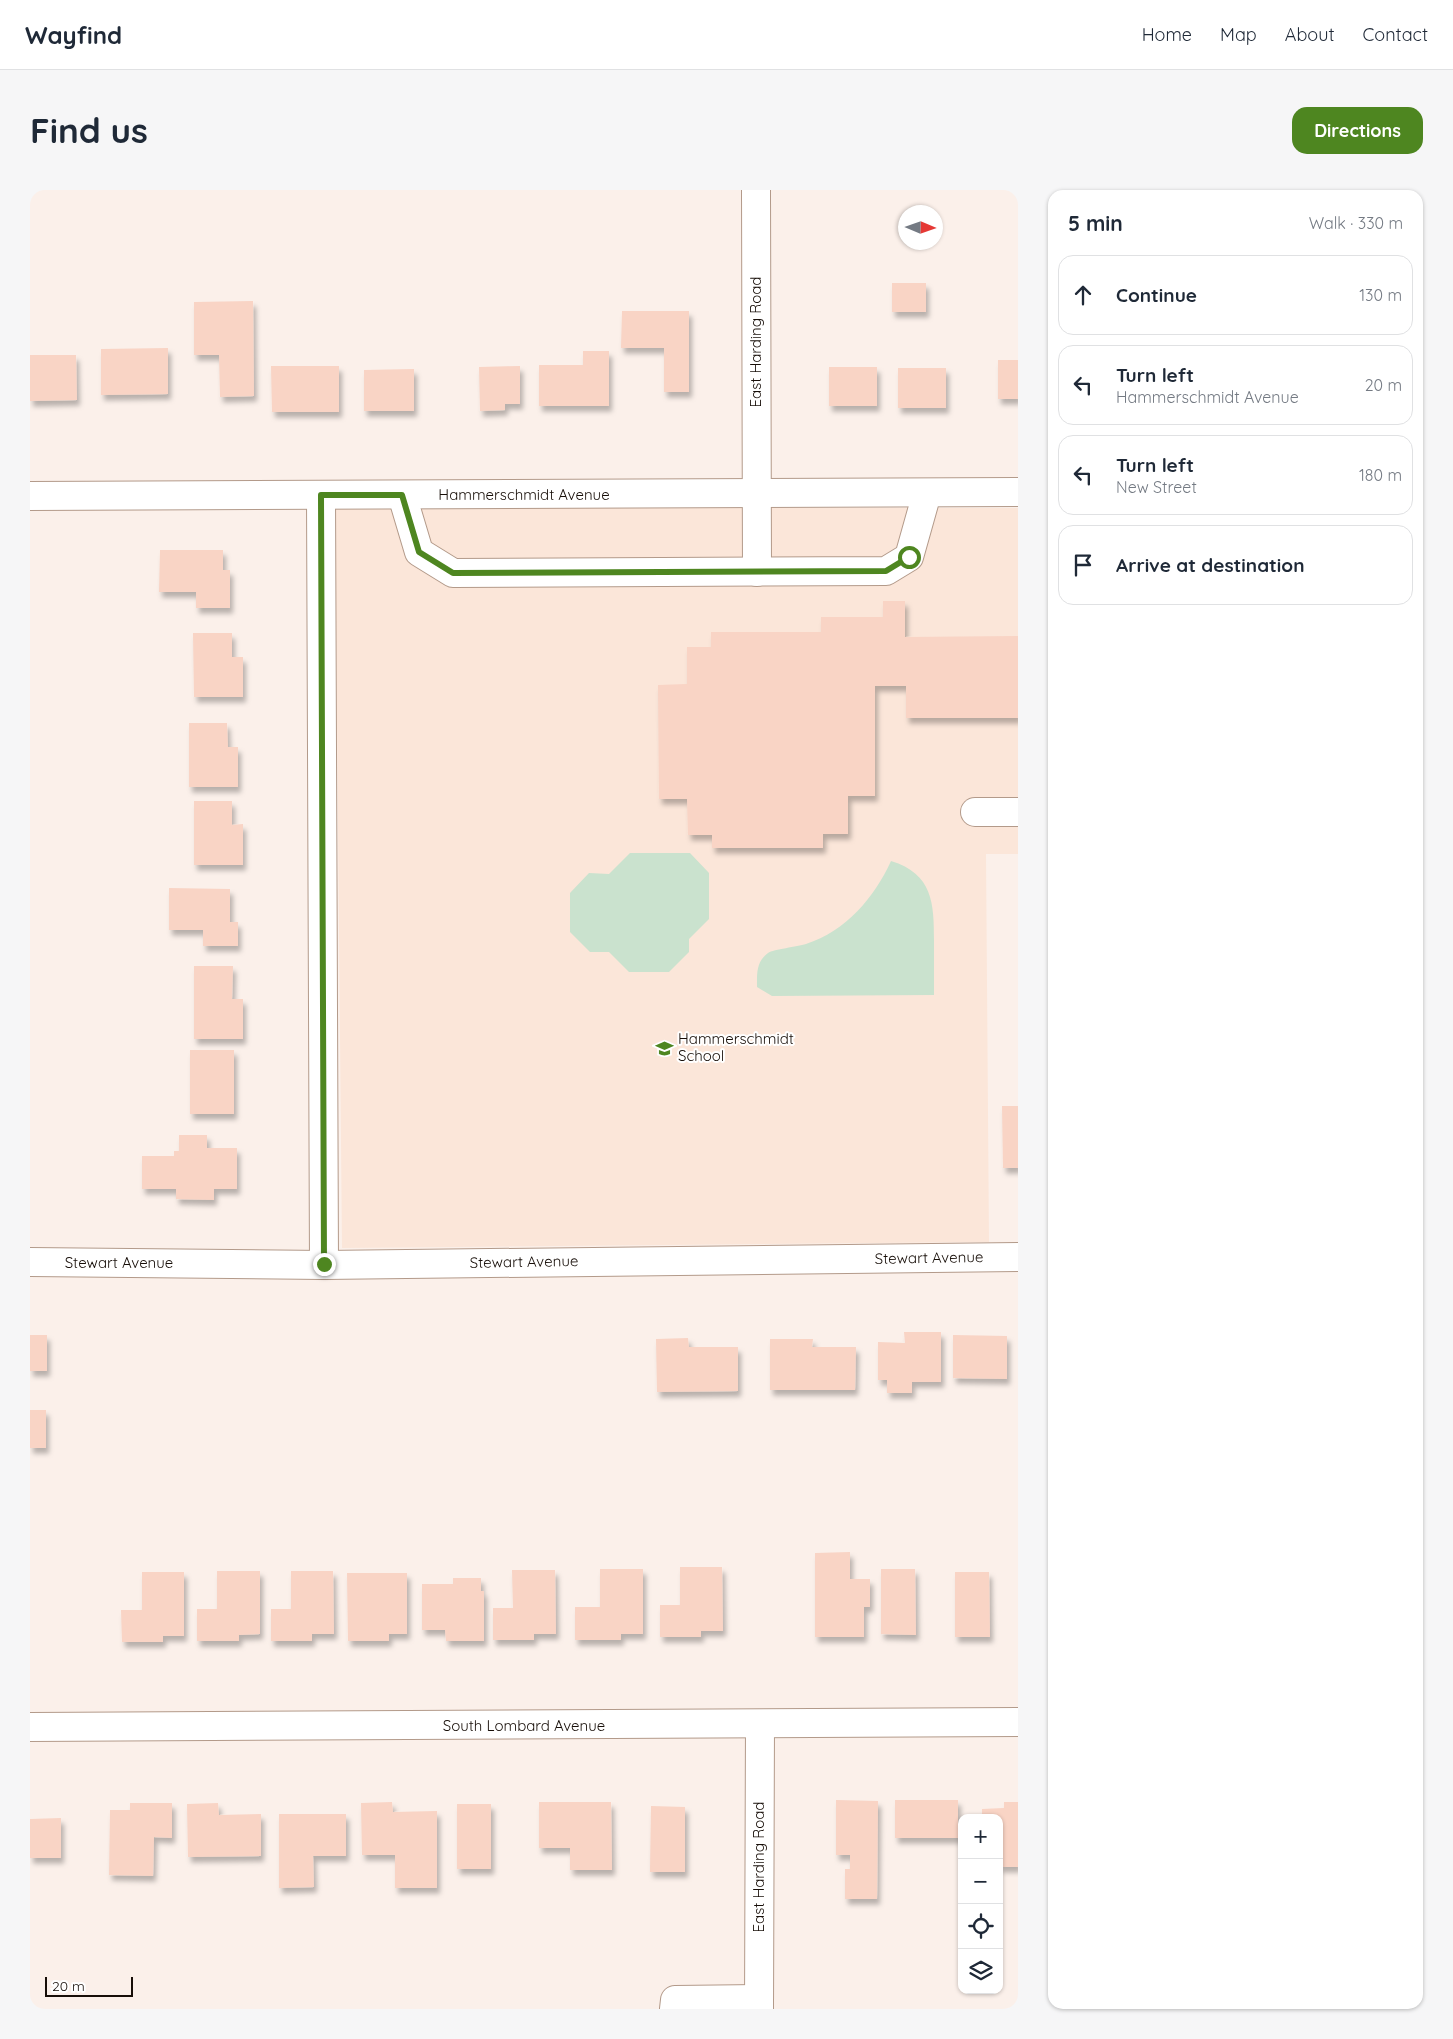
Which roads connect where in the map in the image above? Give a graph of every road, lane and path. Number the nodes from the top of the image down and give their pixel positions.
1 (756, 190) edge
2 (1018, 492) edge
3 (927, 493) junction
4 (757, 494) junction
5 (321, 495) junction
6 (402, 495) junction
7 (30, 496) edge
8 (757, 572) junction
9 (975, 812) dead end
10 (1018, 812) edge
11 (1018, 1257) edge
12 (30, 1262) edge
13 (324, 1264) junction
14 (1018, 1722) edge
15 (760, 1725) junction
16 (30, 1727) edge
17 (759, 2004) edge
18 (674, 2009) edge

1 - 4 street, East Harding Road
2 - 3 street, Hammerschmidt Avenue
3 - 4 street, Hammerschmidt Avenue
3 - 8 street
4 - 6 street, Hammerschmidt Avenue
4 - 8 street, East Harding Road
5 - 6 street, Hammerschmidt Avenue
5 - 7 street, Hammerschmidt Avenue
5 - 13 street
6 - 8 street
9 - 10 street
11 - 13 street, Stewart Avenue
12 - 13 street, Stewart Avenue
14 - 15 street, South Lombard Avenue
15 - 16 street, South Lombard Avenue
15 - 17 street, East Harding Road
17 - 18 street

